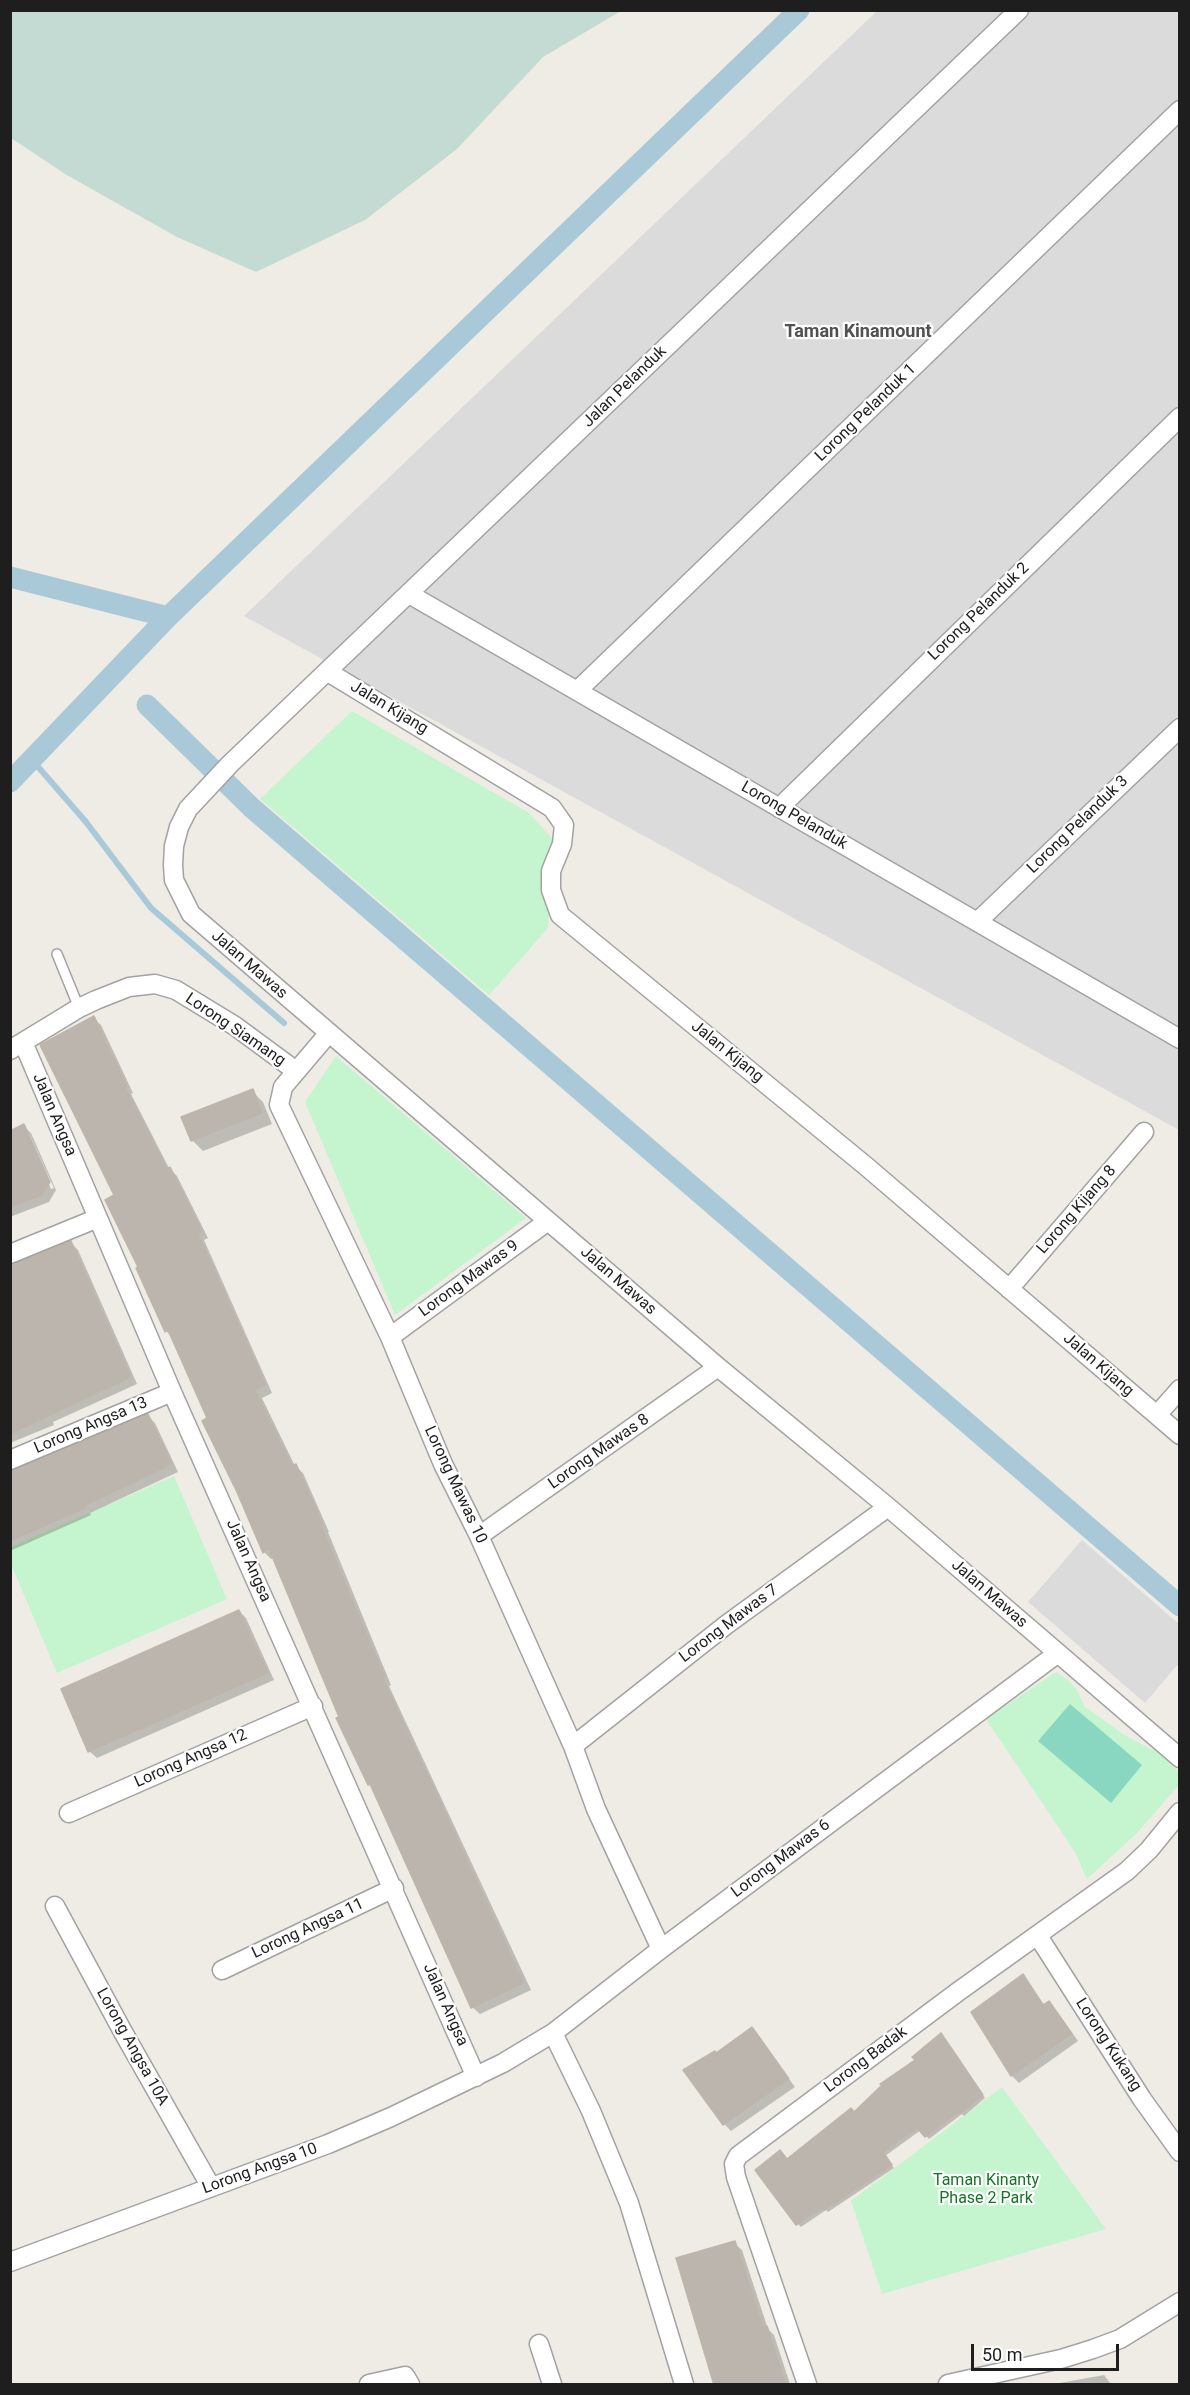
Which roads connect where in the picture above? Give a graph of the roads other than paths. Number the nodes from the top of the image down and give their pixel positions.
1 (1019, 10) edge
2 (1179, 110) edge
3 (1179, 417) edge
4 (409, 594) junction
5 (328, 672) junction
6 (578, 690) junction
7 (1179, 728) edge
8 (231, 764) joint
9 (780, 808) junction
10 (977, 922) junction
11 (57, 954) dead end
12 (79, 1008) junction
13 (328, 1034) junction
14 (1179, 1039) edge
15 (17, 1046) edge
16 (296, 1071) junction
17 (1144, 1132) dead end
18 (98, 1218) junction
19 (548, 1221) junction
20 (10, 1254) edge
21 (1009, 1289) junction
22 (390, 1337) junction
23 (718, 1367) junction
24 (1179, 1389) edge
25 (172, 1392) junction
26 (1157, 1415) junction
27 (1179, 1435) edge
28 (10, 1460) edge
29 (888, 1507) junction
30 (479, 1536) junction
31 (1058, 1653) junction
32 (313, 1706) junction
33 (573, 1746) junction
34 (1179, 1758) edge
35 (1179, 1812) edge
36 (69, 1813) dead end
37 (394, 1888) junction
38 (55, 1905) dead end
39 (1038, 1936) junction
40 (661, 1949) junction
41 (222, 1970) dead end
42 (553, 2033) junction
43 (503, 2063) joint
44 (476, 2077) junction
45 (1179, 2152) edge
46 (211, 2187) junction
47 (10, 2262) edge
48 (1179, 2302) edge
49 (539, 2344) dead end
50 (369, 2385) edge
51 (410, 2385) edge
52 (552, 2385) edge
53 (684, 2385) edge
54 (807, 2385) edge
55 (948, 2385) edge

1 - 4 street, Jalan Pelanduk
2 - 6 street, Lorong Pelanduk 1
3 - 9 street, Lorong Pelanduk 2
4 - 5 street, Jalan Pelanduk
4 - 6 street, Lorong Pelanduk
5 - 8 street, Jalan Pelanduk
5 - 21 street, Jalan Kijang
6 - 9 street, Lorong Pelanduk
7 - 10 street, Lorong Pelanduk 3
8 - 13 street, Jalan Mawas
9 - 10 street, Lorong Pelanduk
10 - 14 street, Lorong Pelanduk
11 - 12 lane
12 - 15 street, Lorong Siamang
12 - 16 street, Lorong Siamang
13 - 16 street, Lorong Mawas 10
13 - 19 street, Jalan Mawas
15 - 18 street, Jalan Angsa
16 - 22 street, Lorong Mawas 10
17 - 21 street, Lorong Kijang 8
18 - 20 street
18 - 25 street, Jalan Angsa
19 - 22 street, Lorong Mawas 9
19 - 23 street, Jalan Mawas
21 - 26 street, Jalan Kijang
22 - 30 street, Lorong Mawas 10
23 - 29 street, Jalan Mawas
23 - 30 street, Lorong Mawas 8
24 - 26 street
25 - 28 street, Lorong Angsa 13
25 - 32 street, Jalan Angsa
26 - 27 street, Jalan Kijang
29 - 31 street, Jalan Mawas
29 - 33 street, Lorong Mawas 7
30 - 33 street, Lorong Mawas 10
31 - 34 street, Jalan Mawas
31 - 40 street, Lorong Mawas 6
32 - 36 street, Lorong Angsa 12
32 - 37 street, Jalan Angsa
33 - 40 street, Lorong Mawas 10
35 - 39 street, Lorong Badak
37 - 41 street, Lorong Angsa 11
37 - 44 street, Jalan Angsa
38 - 46 street, Lorong Angsa 10A
39 - 45 street, Lorong Kukang
39 - 54 street, Lorong Badak
40 - 42 street, Lorong Mawas 6
42 - 43 street, Lorong Mawas 6
42 - 53 street
43 - 44 street, Lorong Angsa 10
44 - 46 street, Lorong Angsa 10
46 - 47 street, Lorong Angsa 10
48 - 55 street
49 - 52 street
50 - 51 street

